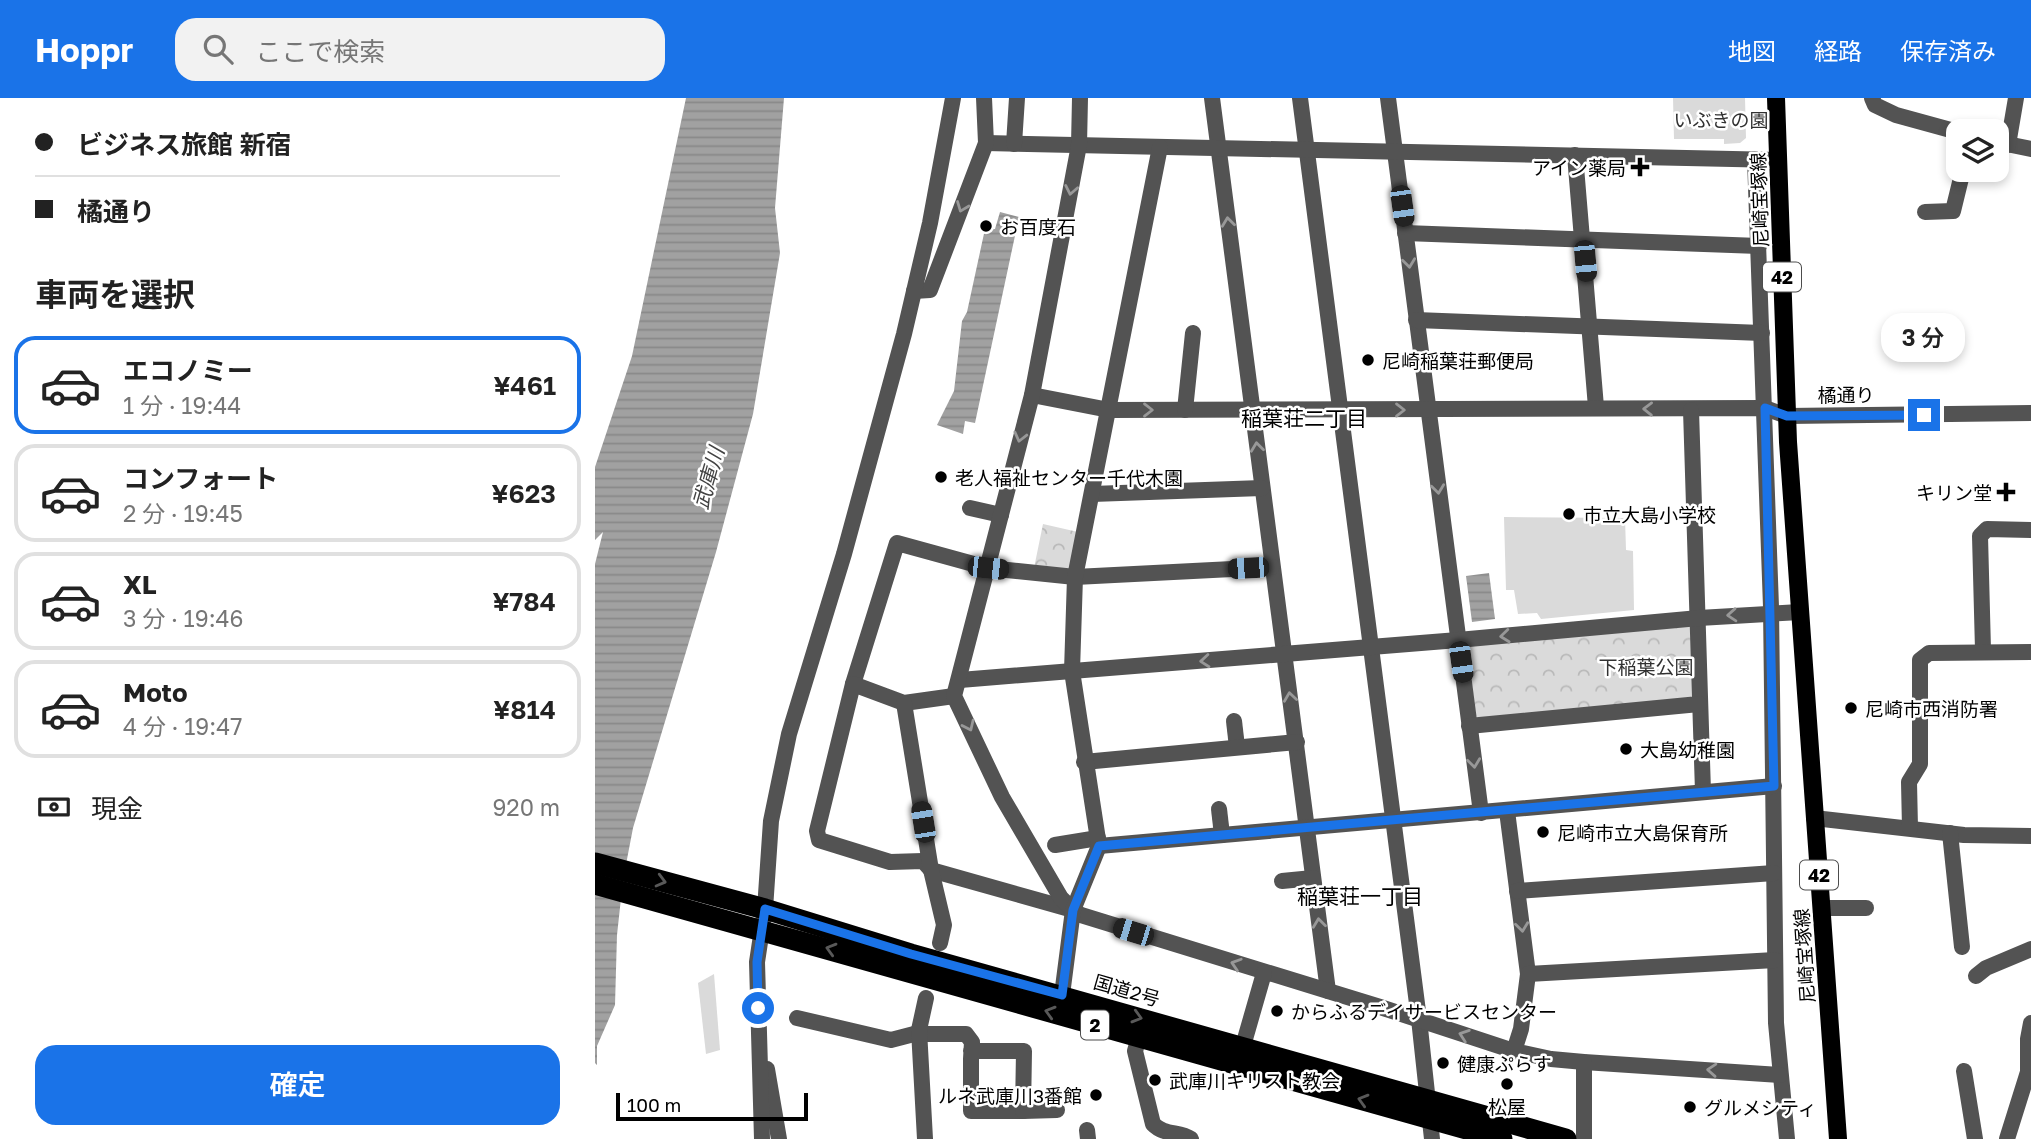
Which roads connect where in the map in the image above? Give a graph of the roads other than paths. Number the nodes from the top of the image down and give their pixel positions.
1 (953, 98) edge
2 (984, 98) edge
3 (1017, 98) edge
4 (1080, 98) edge
5 (1212, 98) edge
6 (1300, 98) edge
7 (1388, 98) edge
8 (1776, 98) edge
9 (1872, 98) edge
10 (2017, 98) edge
11 (2009, 124) edge
12 (1946, 129) edge
13 (986, 143) junction
14 (1014, 144) junction
15 (1079, 145) junction
16 (2009, 145) edge
17 (1160, 147) junction
18 (1219, 147) junction
19 (2031, 149) edge
20 (1307, 150) junction
21 (1394, 152) junction
22 (1575, 155) junction
23 (1755, 159) junction
24 (1779, 160) junction
25 (1962, 182) edge
26 (1925, 212) dead end
27 (1405, 233) junction
28 (1583, 240) junction
29 (1759, 246) junction
30 (914, 291) junction
31 (1416, 320) junction
32 (1590, 326) junction
33 (1192, 333) dead end
34 (1762, 333) junction
35 (1032, 395) junction
36 (1596, 407) junction
37 (1765, 408) junction
38 (1108, 410) junction
39 (1185, 410) junction
40 (1341, 410) junction
41 (1430, 410) junction
42 (1691, 410) junction
43 (1253, 411) junction
44 (2031, 414) edge
45 (1787, 416) junction
46 (1262, 488) junction
47 (1092, 494) junction
48 (970, 508) dead end
49 (1001, 515) junction
50 (2031, 530) edge
51 (1272, 566) junction
52 (988, 568) junction
53 (1075, 577) junction
54 (1800, 612) junction
55 (1771, 613) junction
56 (1699, 618) junction
57 (1458, 640) junction
58 (1371, 647) junction
59 (1983, 650) junction
60 (2031, 652) edge
61 (1284, 655) junction
62 (1072, 671) junction
63 (853, 684) junction
64 (957, 688) junction
65 (904, 703) junction
66 (1699, 704) junction
67 (1234, 720) dead end
68 (1469, 726) junction
69 (1297, 742) junction
70 (1237, 747) junction
71 (1084, 762) junction
72 (1774, 786) junction
73 (1703, 792) junction
74 (1219, 809) dead end
75 (1507, 811) junction
76 (1481, 813) junction
77 (1814, 818) junction
78 (1394, 821) junction
79 (1307, 828) junction
80 (1910, 828) junction
81 (1950, 833) junction
82 (1222, 835) junction
83 (2031, 836) edge
84 (1099, 842) junction
85 (1055, 845) dead end
86 (595, 863) edge
87 (931, 870) junction
88 (1774, 873) junction
89 (1313, 877) junction
90 (1282, 881) dead end
91 (595, 884) edge
92 (1517, 891) junction
93 (1821, 908) junction
94 (1866, 908) dead end
95 (1073, 910) junction
96 (764, 919) junction
97 (940, 943) dead end
98 (1962, 947) dead end
99 (2031, 949) edge
100 (1775, 960) junction
101 (1264, 973) junction
102 (1528, 974) junction
103 (1976, 976) dead end
104 (1328, 990) junction
105 (1062, 995) junction
106 (926, 998) dead end
107 (797, 1018) dead end
108 (1419, 1019) junction
109 (2031, 1023) edge
110 (920, 1034) junction
111 (1139, 1037) junction
112 (758, 1038) junction
113 (1243, 1046) junction
114 (971, 1051) junction
115 (1514, 1051) junction
116 (1584, 1062) junction
117 (1964, 1071) dead end
118 (1780, 1075) junction
119 (1057, 1110) dead end
120 (1023, 1111) junction
121 (1429, 1118) edge
122 (1473, 1135) edge
123 (1172, 1136) edge
124 (762, 1139) edge
125 (779, 1139) edge
126 (925, 1139) edge
127 (1191, 1139) edge
128 (1502, 1139) edge
129 (1566, 1139) edge
130 (1584, 1139) edge
131 (1787, 1139) edge
132 (1838, 1139) edge
133 (1975, 1139) edge
134 (2007, 1139) edge

1 - 30 street
2 - 13 street
3 - 14 street
4 - 15 street
5 - 18 street
6 - 20 street
7 - 21 street
8 - 24 main road, 尼崎宝塚線 / 42
9 - 12 street
10 - 11 street
13 - 14 street
13 -> 30 street
14 - 15 street
15 - 17 street
15 -> 35 street
16 - 19 street
17 - 18 street
17 - 38 street
18 - 20 street
43 -> 18 street
20 - 21 street
20 - 40 street
21 - 22 street
21 - 27 street
22 - 23 street
22 - 28 street
23 - 24 street
23 - 29 street
24 - 45 main road, 尼崎宝塚線 / 42
25 - 26 street
27 - 28 street
27 -> 31 street
28 - 29 street
28 - 32 street
29 - 34 street
30 - 96 street
31 - 32 street
31 - 41 street
32 - 34 street
32 - 36 street
33 - 39 street
34 - 37 street
35 - 38 street
35 -> 49 street
36 - 41 street
42 -> 36 street
37 - 42 street
37 - 45 street
37 - 55 street
38 -> 39 street
38 - 47 street
39 - 43 street
40 -> 41 street
40 - 43 street
40 - 58 street
41 -> 57 street
42 - 56 street
46 -> 43 street
44 - 45 street, 橘通り
45 - 54 main road, 尼崎宝塚線 / 42
46 - 47 street
46 - 51 street
47 - 53 street
48 - 49 street
49 - 52 street
50 - 59 street
51 - 53 street
51 - 61 street
52 - 53 street
52 - 63 street
52 - 64 street
53 - 62 street
54 - 55 street
54 - 77 main road, 尼崎宝塚線 / 42
55 -> 56 street
55 - 72 street
56 -> 57 street
56 - 66 street
57 - 58 street
57 - 68 street
58 - 61 street
58 - 78 street
59 - 60 street
59 - 80 street
61 -> 62 street
69 -> 61 street
62 - 64 street
62 - 71 street
63 - 65 street
63 - 87 street
64 - 65 street
64 -> 95 street
65 - 87 street
66 - 68 street
66 - 73 street
67 - 70 street
68 -> 76 street
69 - 70 street
69 - 79 street
70 - 71 street
71 - 84 street
72 - 73 street
72 - 88 street
73 - 75 street
74 - 82 street
75 - 76 street
75 - 92 street
76 - 78 street
77 - 80 street
77 - 93 main road, 尼崎宝塚線 / 42
78 - 79 street
78 - 108 street
79 - 82 street
79 - 89 street
80 - 81 street
81 - 83 street
81 - 98 street
82 - 84 street
84 - 85 street
84 - 95 street
86 -> 96 highway, 国道2号 / 2
87 - 95 street
87 - 97 street
88 - 92 street
88 - 100 street
89 - 90 street
104 -> 89 street
91 - 96 highway, 国道2号 / 2
92 -> 102 street
93 - 94 street
93 - 132 main road, 尼崎宝塚線 / 42
101 -> 95 street
95 - 105 street
96 - 105 highway, 国道2号 / 2
111 -> 96 highway, 国道2号 / 2
96 - 112 street
99 - 103 street
100 - 102 street
100 - 118 street
101 - 104 street
101 - 113 street
102 - 115 street
104 - 108 street
105 -> 113 highway, 国道2号 / 2
106 - 110 street
107 - 110 street
115 -> 108 street
108 - 121 street
109 - 134 street
110 - 114 street
110 - 126 street
121 -> 111 highway, 国道2号 / 2
111 - 123 street
112 - 124 street
112 - 125 street
113 - 121 highway, 国道2号 / 2
114 - 120 street
114 - 120 street
115 - 116 street
118 -> 116 street
116 - 130 street
117 - 133 street
118 - 131 street
119 - 120 street
121 - 122 highway, 国道2号 / 2
121 - 129 highway, 国道2号 / 2
122 - 128 highway, 国道2号 / 2
123 - 127 street

